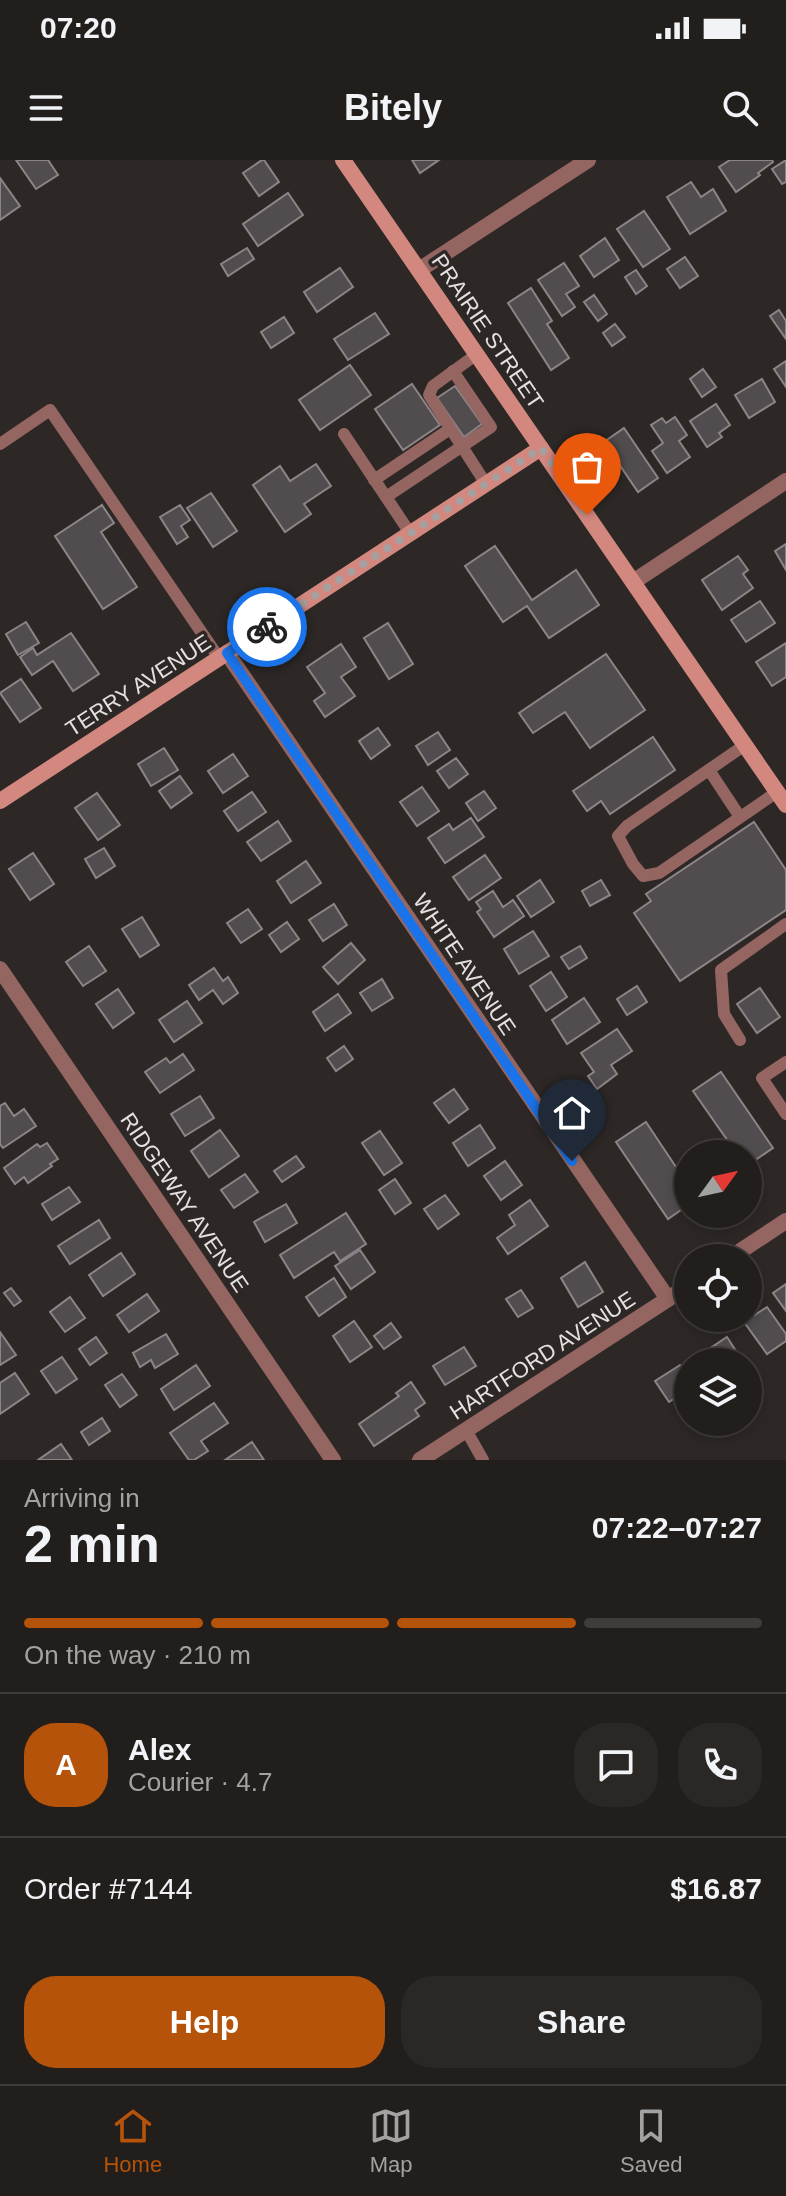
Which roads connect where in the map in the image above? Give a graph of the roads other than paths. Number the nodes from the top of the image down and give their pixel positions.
1 (343, 160) edge
2 (588, 160) edge
3 (419, 270) junction
4 (477, 354) junction
5 (453, 371) junction
6 (450, 429) junction
7 (344, 434) dead end
8 (0, 444) edge
9 (462, 447) junction
10 (541, 448) junction
11 (374, 480) junction
12 (786, 481) edge
13 (486, 484) junction
14 (386, 497) junction
15 (410, 533) junction
16 (633, 582) junction
17 (223, 656) junction
18 (745, 745) junction
19 (709, 770) junction
20 (782, 799) edge
21 (0, 801) edge
22 (740, 817) junction
23 (785, 928) edge
24 (0, 969) edge
25 (740, 1040) dead end
26 (786, 1062) edge
27 (786, 1114) edge
28 (786, 1221) edge
29 (751, 1244) edge
30 (674, 1295) edge
31 (668, 1299) junction
32 (466, 1430) junction
33 (333, 1460) edge
34 (420, 1460) edge
35 (483, 1460) edge

1 - 3 street, PRAIRIE STREET
2 - 3 street
3 - 4 street, PRAIRIE STREET
4 - 5 lane
4 - 10 street, PRAIRIE STREET
5 - 6 lane
5 - 9 lane
6 - 9 lane
6 - 11 lane
7 - 11 lane
8 - 17 lane
9 - 13 lane
9 - 14 lane
10 - 13 street, TERRY AVENUE
10 - 16 street, PRAIRIE STREET
11 - 14 lane
12 - 16 street
13 - 15 street, TERRY AVENUE
14 - 15 lane
15 - 17 street, TERRY AVENUE
16 - 18 street, PRAIRIE STREET
17 - 21 street, TERRY AVENUE
17 - 31 street, WHITE AVENUE
18 - 19 lane
18 - 20 street, PRAIRIE STREET
19 - 22 lane
19 - 22 lane
20 - 22 lane
23 - 25 lane
24 - 33 street, RIDGEWAY AVENUE
26 - 27 lane
28 - 29 street
30 - 31 street, HARTFORD AVENUE
31 - 32 street, HARTFORD AVENUE
32 - 34 street, HARTFORD AVENUE
32 - 35 lane

